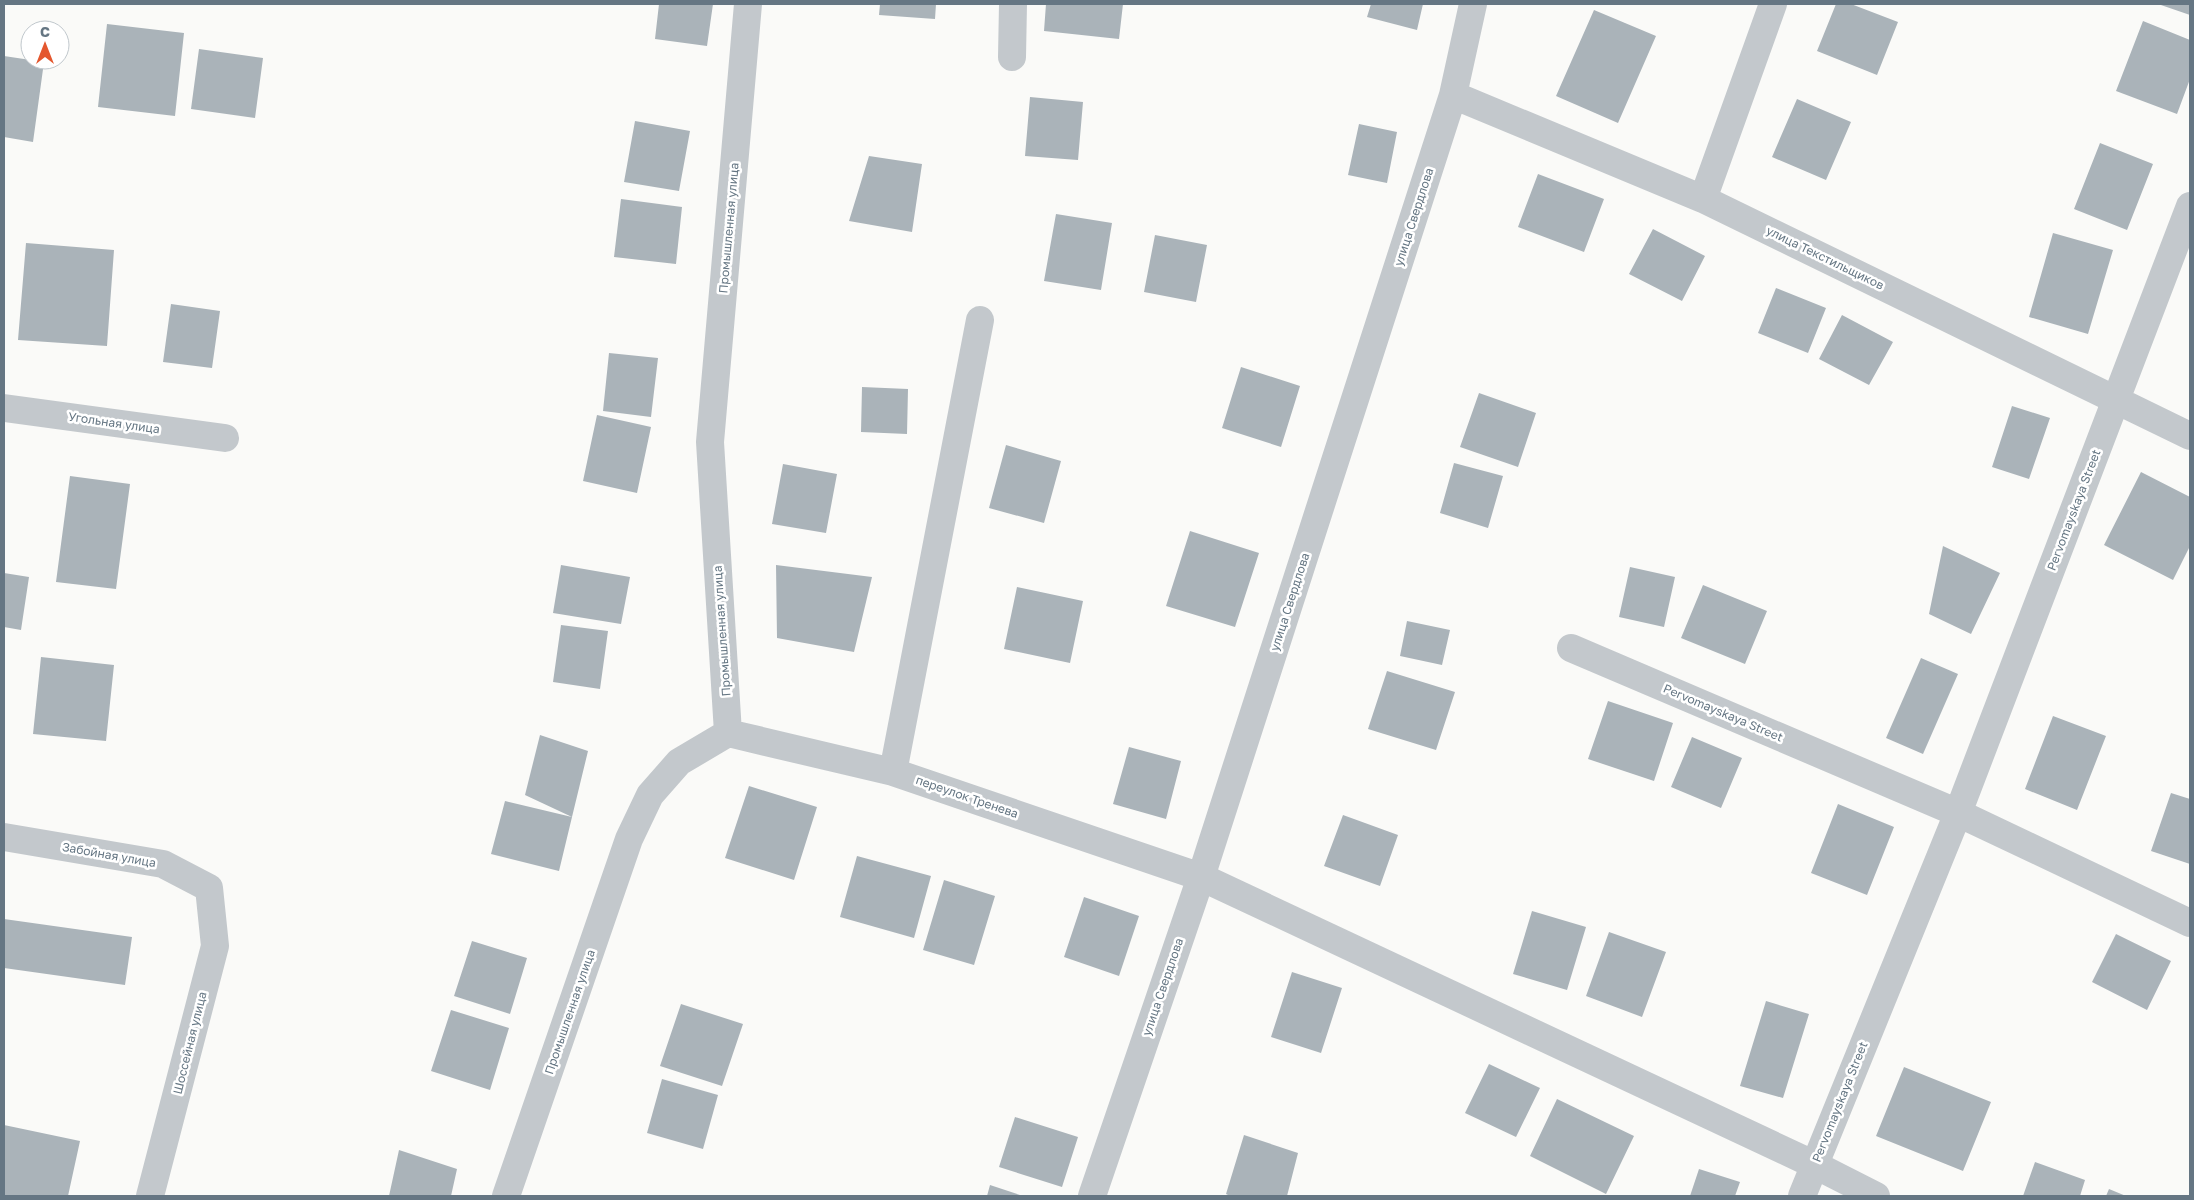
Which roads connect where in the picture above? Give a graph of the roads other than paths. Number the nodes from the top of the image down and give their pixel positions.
1 (748, 4) edge
2 (1013, 4) edge
3 (1473, 4) edge
4 (1774, 4) edge
5 (1012, 56) dead end
6 (1453, 95) junction
7 (1704, 199) junction
8 (2190, 206) edge
9 (980, 320) dead end
10 (2116, 400) junction
11 (4, 408) edge
12 (2190, 436) edge
13 (225, 438) dead end
14 (1571, 648) dead end
15 (728, 733) junction
16 (893, 772) junction
17 (1958, 813) junction
18 (4, 837) edge
19 (1201, 877) junction
20 (209, 888) joint
21 (2190, 923) edge
22 (1815, 1165) junction
23 (150, 1196) edge
24 (506, 1196) edge
25 (1092, 1196) edge
26 (1802, 1196) edge
27 (1876, 1196) edge

1 - 15 street, Промышленная улица
2 - 5 street
3 - 6 street, улица Свердлова
4 - 7 street
6 - 7 street, улица Текстильщиков
6 - 19 street, улица Свердлова
7 - 10 street, улица Текстильщиков
8 - 10 street, Pervomayskaya Street
9 - 16 street
10 - 12 street, улица Текстильщиков
10 - 17 street, Pervomayskaya Street
11 - 13 street, Угольная улица
14 - 17 street, Pervomayskaya Street
15 - 16 street, переулок Тренева
15 - 24 street, Промышленная улица
16 - 19 street, переулок Тренева
17 - 21 street, Pervomayskaya Street
17 - 22 street, Pervomayskaya Street
18 - 20 street, Забойная улица
19 - 22 street, переулок Тренева
19 - 25 street, улица Свердлова
20 - 23 street, Шоссейная улица
22 - 26 street, Pervomayskaya Street
22 - 27 street, переулок Тренева

